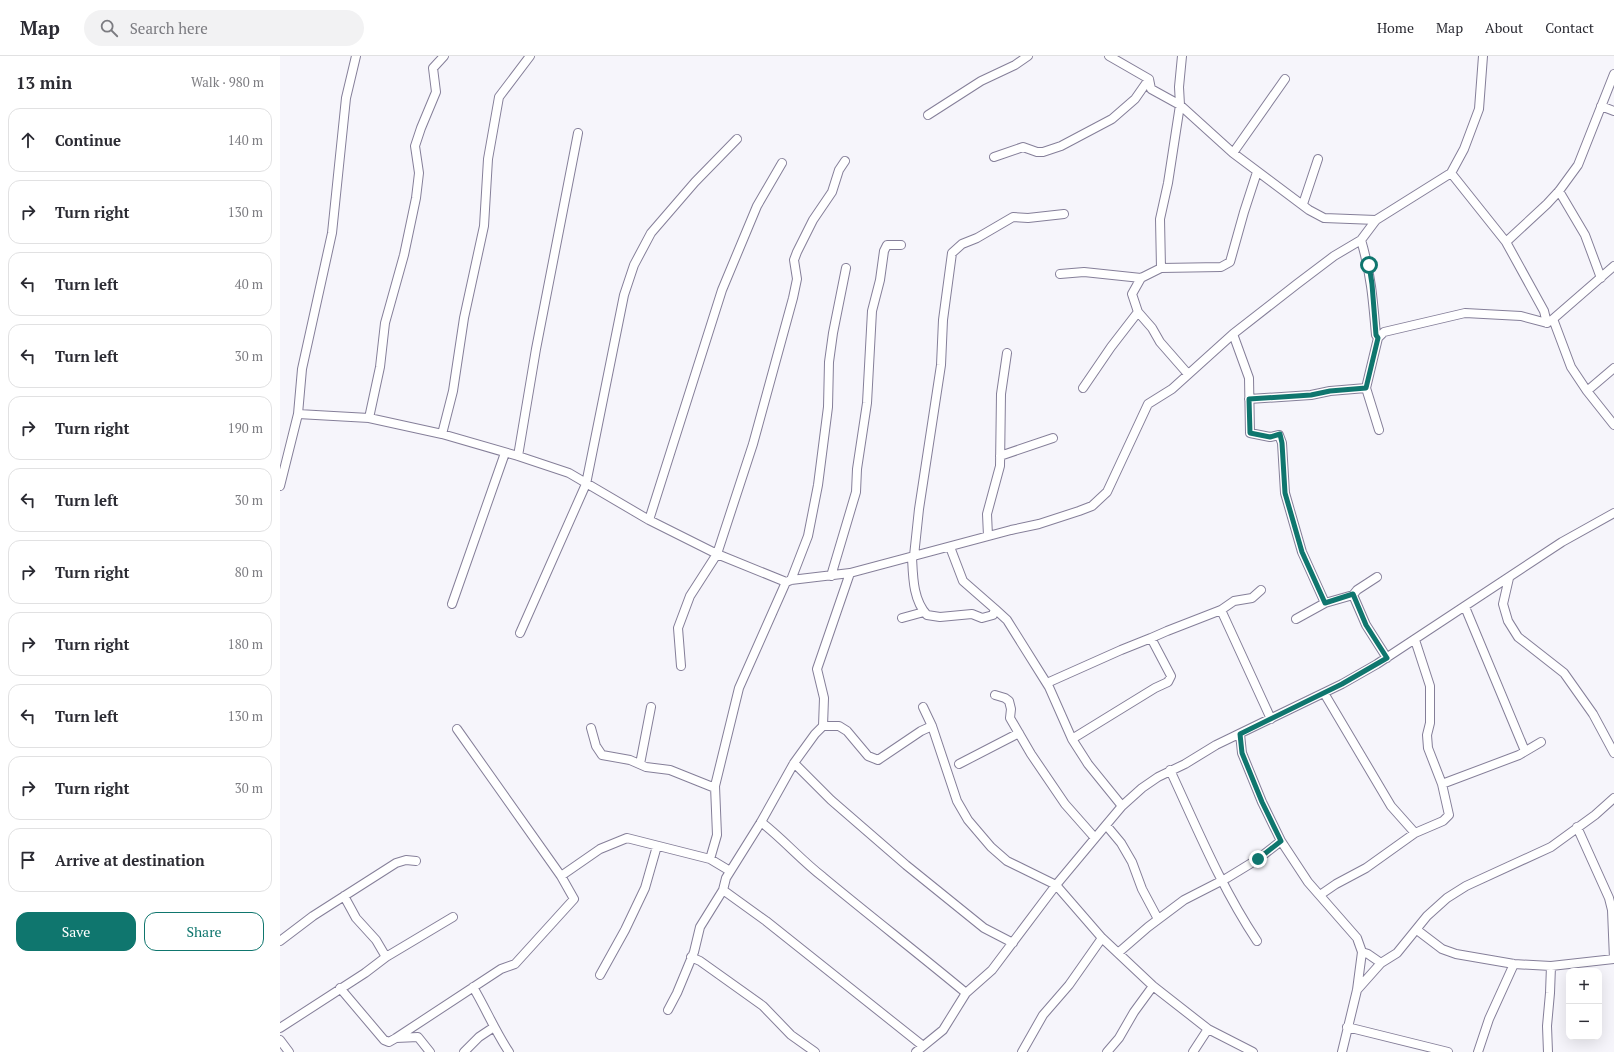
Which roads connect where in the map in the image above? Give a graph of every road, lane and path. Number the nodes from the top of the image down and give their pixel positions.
1 (356, 56) edge
2 (444, 56) edge
3 (530, 56) edge
4 (1028, 56) edge
5 (1109, 56) edge
6 (1182, 56) edge
7 (1483, 56) edge
8 (1614, 74) edge
9 (1149, 79) junction
10 (1285, 79) dead end
11 (1180, 104) junction
12 (1602, 106) junction
13 (1614, 111) edge
14 (928, 115) dead end
15 (578, 133) dead end
16 (737, 139) dead end
17 (1233, 153) junction
18 (994, 157) dead end
19 (1318, 159) dead end
20 (845, 161) dead end
21 (782, 163) dead end
22 (1257, 172) junction
23 (1451, 173) junction
24 (1559, 191) junction
25 (1303, 204) junction
26 (1064, 214) dead end
27 (1376, 220) junction
28 (1361, 240) junction
29 (1506, 242) junction
30 (900, 245) dead end
31 (1614, 266) edge
32 (846, 268) dead end
33 (1161, 268) junction
34 (1060, 274) dead end
35 (1141, 278) junction
36 (1601, 278) junction
37 (1138, 312) junction
38 (1550, 321) junction
39 (1233, 334) junction
40 (1378, 338) junction
41 (1007, 353) dead end
42 (1614, 368) edge
43 (1188, 374) junction
44 (1083, 388) dead end
45 (1366, 388) junction
46 (1587, 391) junction
47 (1249, 399) junction
48 (298, 414) junction
49 (369, 418) junction
50 (1614, 424) edge
51 (1379, 430) dead end
52 (442, 434) junction
53 (1053, 438) dead end
54 (505, 453) junction
55 (518, 456) junction
56 (1000, 456) junction
57 (586, 484) junction
58 (280, 486) edge
59 (1614, 513) edge
60 (648, 520) junction
61 (988, 536) junction
62 (950, 547) junction
63 (718, 554) junction
64 (913, 557) junction
65 (850, 573) junction
66 (831, 576) junction
67 (1378, 577) dead end
68 (1509, 578) junction
69 (788, 581) junction
70 (1260, 590) dead end
71 (1353, 594) junction
72 (1325, 603) junction
73 (452, 604) dead end
74 (1465, 607) junction
75 (995, 609) junction
76 (1221, 610) junction
77 (924, 612) junction
78 (902, 618) dead end
79 (1296, 618) dead end
80 (520, 633) dead end
81 (1152, 638) junction
82 (1415, 640) junction
83 (1387, 658) junction
84 (680, 666) dead end
85 (1047, 683) junction
86 (1324, 693) junction
87 (995, 695) dead end
88 (651, 706) dead end
89 (924, 707) dead end
90 (1271, 719) junction
91 (823, 726) junction
92 (932, 726) junction
93 (591, 728) dead end
94 (457, 730) dead end
95 (1019, 733) junction
96 (1240, 734) junction
97 (1072, 739) junction
98 (1541, 742) dead end
99 (1525, 751) junction
100 (1614, 753) edge
101 (640, 764) junction
102 (794, 764) junction
103 (958, 764) dead end
104 (1170, 770) junction
105 (1442, 784) junction
106 (715, 788) junction
107 (1614, 798) edge
108 (1122, 806) junction
109 (761, 822) junction
110 (1106, 825) junction
111 (1577, 827) junction
112 (1415, 833) junction
113 (1095, 838) junction
114 (1281, 841) junction
115 (657, 846) junction
116 (710, 859) junction
117 (416, 861) dead end
118 (730, 871) junction
119 (561, 876) junction
120 (1221, 881) junction
121 (1056, 885) junction
122 (723, 890) junction
123 (1320, 895) junction
124 (344, 896) junction
125 (453, 917) dead end
126 (1158, 919) junction
127 (1417, 930) junction
128 (1102, 938) junction
129 (280, 941) edge
130 (1257, 941) dead end
131 (1013, 943) junction
132 (1362, 952) junction
133 (1118, 953) junction
134 (386, 957) junction
135 (692, 957) junction
136 (1614, 959) edge
137 (1381, 963) junction
138 (1514, 964) junction
139 (1551, 966) junction
140 (600, 974) dead end
141 (1153, 986) junction
142 (473, 987) junction
143 (340, 988) junction
144 (1357, 990) junction
145 (966, 993) junction
146 (668, 1010) dead end
147 (494, 1027) junction
148 (1347, 1027) junction
149 (280, 1028) edge
150 (1208, 1029) junction
151 (396, 1038) junction
152 (280, 1040) edge
153 (923, 1046) junction
154 (1242, 1050) edge
155 (289, 1052) edge
156 (430, 1052) edge
157 (464, 1052) edge
158 (509, 1052) edge
159 (815, 1052) edge
160 (916, 1052) edge
161 (1022, 1052) edge
162 (1107, 1052) edge
163 (1193, 1052) edge
164 (1253, 1052) edge
165 (1342, 1052) edge
166 (1448, 1052) edge
167 (1478, 1052) edge
168 (1548, 1052) edge

1 - 48 street
2 - 49 street
3 - 52 street
4 - 14 street
5 - 9 street
6 - 11 street
7 - 23 street
8 - 12 street
9 - 11 street
9 - 18 street
10 - 17 street
11 - 17 street
11 - 33 street
12 - 13 street
12 - 24 street
15 - 55 street
16 - 57 street
17 - 22 street
19 - 25 street
20 - 63 street
21 - 60 street
22 - 25 street
22 - 33 street
23 - 27 street
23 - 29 street
24 - 29 street
24 - 36 street
25 - 27 street
26 - 64 street
27 - 28 street
28 - 39 street
28 - 40 street
29 - 38 street
30 - 66 street
31 - 36 street
32 - 69 street
33 - 35 street
34 - 35 street
35 - 37 street
36 - 38 street
37 - 43 street
37 - 44 street
38 - 40 street
38 - 46 street
39 - 43 street
39 - 47 street
40 - 45 street
41 - 56 street
42 - 46 street
43 - 61 street
45 - 47 street
45 - 51 street
46 - 50 street
47 - 72 street
48 - 49 street
48 - 58 street
49 - 52 street
52 - 54 street
53 - 56 street
54 - 55 street
54 - 73 street
55 - 57 street
56 - 61 street
57 - 60 street
57 - 80 street
59 - 68 street
60 - 63 street
61 - 62 street
62 - 64 street
62 - 75 street
63 - 69 street
63 - 84 street
64 - 65 street
64 - 77 street
65 - 66 street
65 - 91 street
66 - 69 street
67 - 71 street
68 - 74 street
68 - 100 street
69 - 106 street
70 - 76 street
71 - 72 street
71 - 83 street
72 - 79 street
74 - 82 street
74 - 99 street
75 - 77 street
75 - 85 street
76 - 81 street
76 - 90 street
77 - 78 street
81 - 85 street
81 - 97 street
82 - 83 street
82 - 105 street
83 - 86 street
85 - 97 street
86 - 90 street
86 - 112 street
87 - 95 street
88 - 101 street
89 - 92 street
90 - 96 street
91 - 92 street
91 - 102 street
92 - 121 street
93 - 101 street
94 - 119 street
95 - 103 street
95 - 113 street
96 - 104 street
96 - 114 street
97 - 108 street
98 - 99 street
99 - 105 street
101 - 106 street
102 - 109 street
102 - 131 street
104 - 108 street
104 - 120 street
105 - 112 street
106 - 116 street
107 - 111 street
108 - 110 street
109 - 118 street
109 - 145 street
110 - 113 street
110 - 126 street
111 - 127 street
111 - 136 street
112 - 123 street
113 - 121 street
114 - 120 street
114 - 123 street
115 - 116 street
115 - 119 street
115 - 140 street
116 - 118 street
117 - 124 street
118 - 122 street
119 - 142 street
120 - 126 street
120 - 130 street
121 - 128 street
121 - 131 street
122 - 135 street
122 - 153 street
123 - 132 street
124 - 129 street
124 - 134 street
125 - 134 street
126 - 133 street
127 - 137 street
127 - 138 street
128 - 133 street
128 - 161 street
131 - 145 street
132 - 137 street
132 - 144 street
133 - 141 street
134 - 143 street
135 - 146 street
135 - 159 street
136 - 139 street
137 - 144 street
138 - 139 street
138 - 167 street
139 - 168 street
141 - 150 street
141 - 162 street
142 - 147 street
142 - 151 street
143 - 149 street
143 - 151 street
144 - 148 street
145 - 153 street
147 - 157 street
147 - 158 street
148 - 165 street
148 - 166 street
150 - 154 street
150 - 163 street
151 - 156 street
152 - 155 street
153 - 160 street
154 - 164 street

